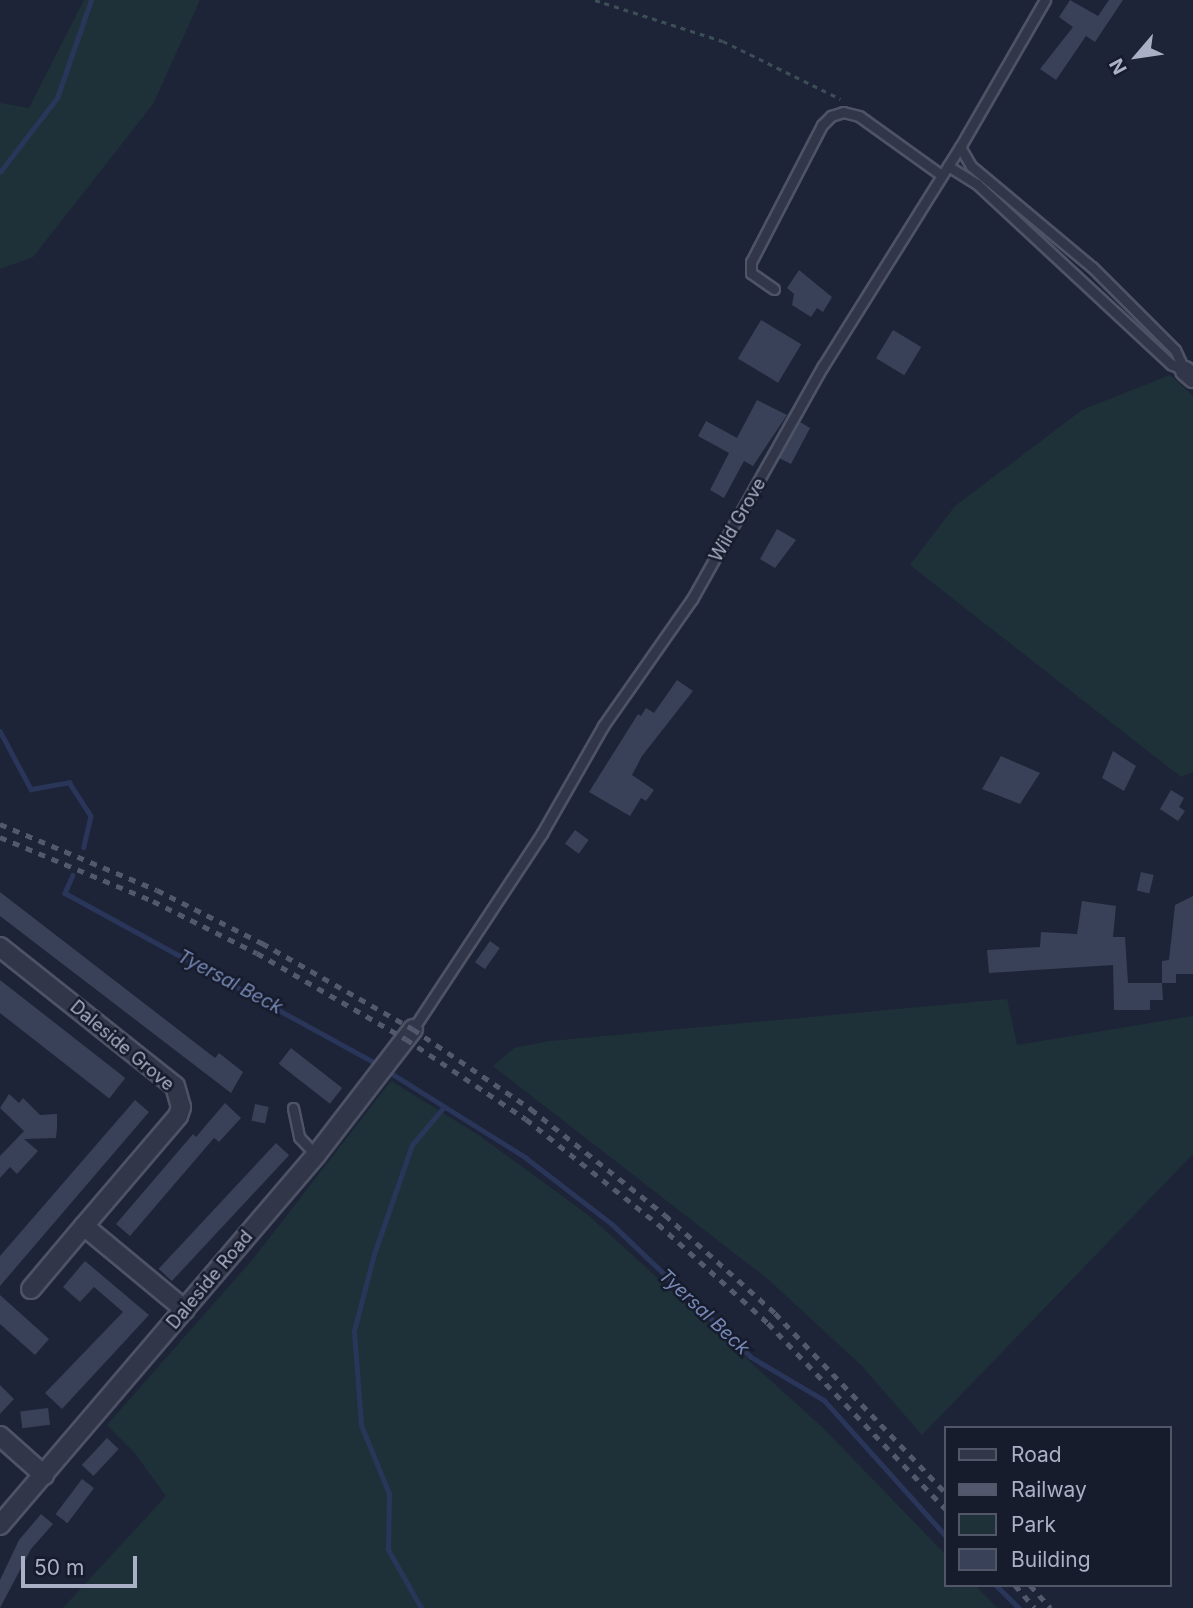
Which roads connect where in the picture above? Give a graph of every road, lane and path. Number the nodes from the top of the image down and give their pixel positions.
1 (595, 0) edge
2 (1045, 0) edge
3 (844, 100) dead end
4 (960, 148) junction
5 (948, 166) junction
6 (941, 175) junction
7 (774, 289) dead end
8 (1189, 374) edge
9 (0, 947) edge
10 (413, 1029) joint
11 (293, 1108) dead end
12 (316, 1155) junction
13 (84, 1226) junction
14 (31, 1289) dead end
15 (185, 1310) junction
16 (0, 1436) edge
17 (44, 1475) junction
18 (0, 1525) edge

1 - 3 path
2 - 4 lane, Wild Grove
4 - 5 lane, Wild Grove
4 - 8 lane
5 - 6 lane, Wild Grove
5 - 8 lane
6 - 7 lane
6 - 10 lane, Wild Grove
9 - 13 street, Daleside Grove
10 - 12 street, Daleside Road
11 - 12 lane
12 - 15 street, Daleside Road
13 - 14 street, Daleside Grove
13 - 15 street
15 - 17 street, Daleside Road
16 - 17 street
17 - 18 street, Daleside Road

